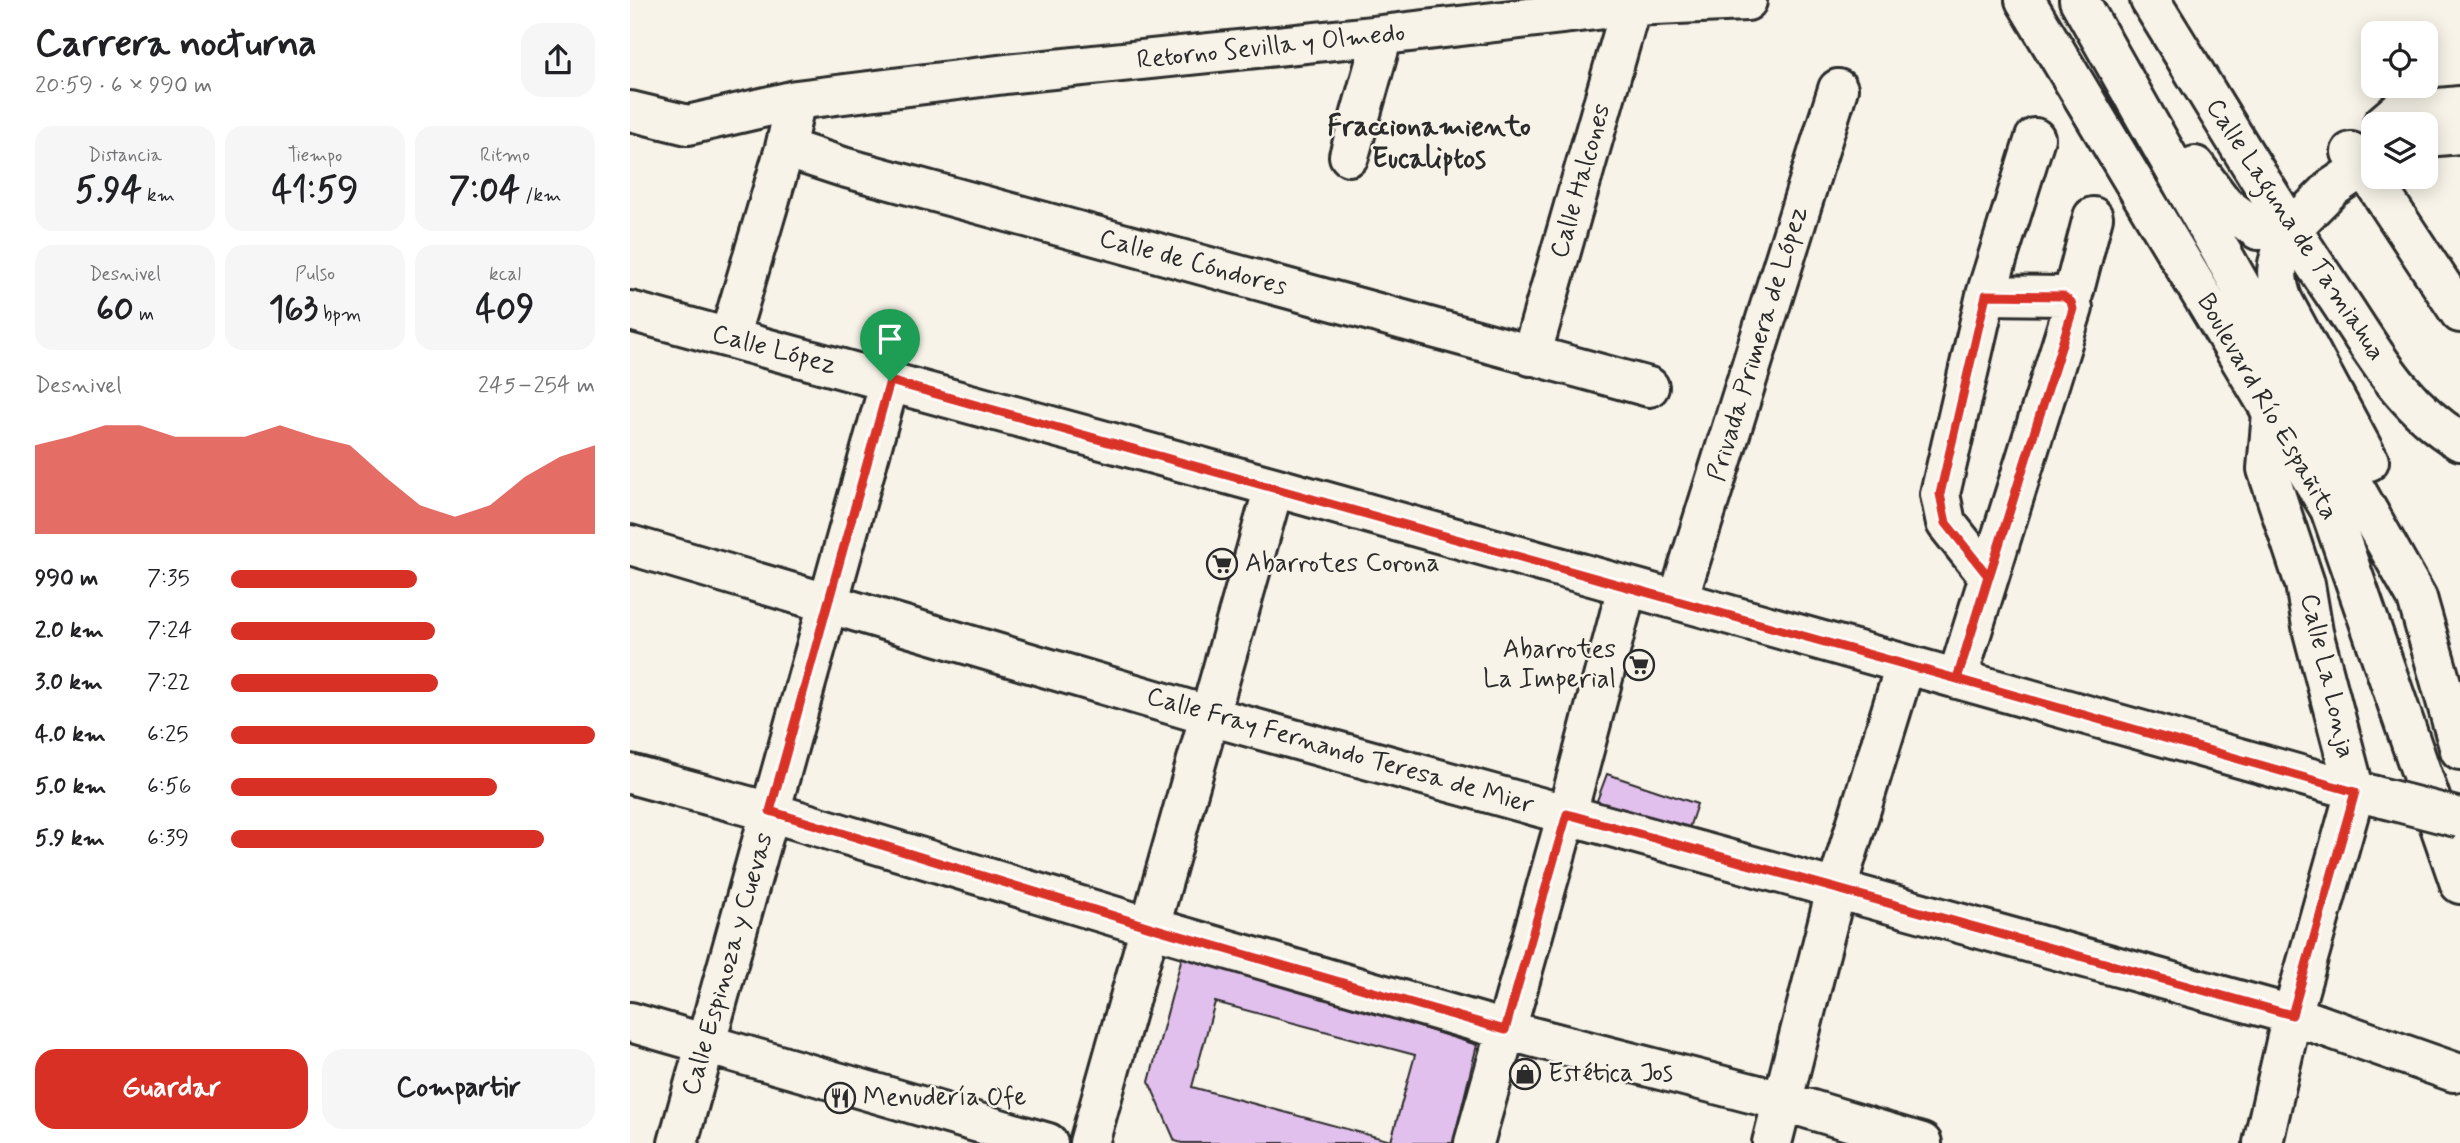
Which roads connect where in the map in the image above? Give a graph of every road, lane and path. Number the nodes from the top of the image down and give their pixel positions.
1 (2025, 0) edge
2 (2078, 0) edge
3 (2150, 0) edge
4 (1747, 1) edge
5 (1631, 6) junction
6 (1383, 35) junction
7 (2100, 37) junction
8 (1838, 89) dead end
9 (796, 100) junction
10 (2460, 106) edge
11 (630, 111) edge
12 (2397, 112) edge
13 (2460, 134) edge
14 (2438, 136) edge
15 (2035, 138) dead end
16 (785, 148) junction
17 (1349, 156) dead end
18 (2361, 157) edge
19 (2386, 189) edge
20 (2093, 217) dead end
21 (2291, 229) junction
22 (1986, 295) junction
23 (2071, 302) junction
24 (630, 311) edge
25 (2460, 313) edge
26 (729, 338) junction
27 (1531, 356) junction
28 (890, 381) junction
29 (1649, 387) dead end
30 (2272, 413) junction
31 (2460, 441) edge
32 (1274, 487) junction
33 (630, 545) edge
34 (1988, 576) junction
35 (1627, 587) junction
36 (2417, 598) junction
37 (1678, 600) junction
38 (828, 603) junction
39 (1905, 666) junction
40 (1957, 679) junction
41 (1209, 716) junction
42 (2460, 750) edge
43 (630, 774) edge
44 (2365, 794) junction
45 (770, 811) junction
46 (1567, 814) junction
47 (2460, 818) edge
48 (2460, 884) edge
49 (1836, 890) junction
50 (1150, 927) junction
51 (2292, 1015) junction
52 (630, 1022) edge
53 (1505, 1030) junction
54 (706, 1043) junction
55 (2454, 1072) dead end
56 (1782, 1101) junction
57 (678, 1143) edge
58 (1048, 1143) edge
59 (1089, 1143) edge
60 (1474, 1143) edge
61 (1773, 1143) edge
62 (1922, 1143) edge
63 (2263, 1143) edge

1 - 30 street, Boulevard Río Españita
2 - 7 street, Boulevard Río Españita
3 - 21 street, Calle Laguna de Tamiahua
4 - 5 street, Retorno Sevilla y Olmedo
5 - 6 street, Retorno Sevilla y Olmedo
5 - 27 street, Calle Halcones
6 - 9 street, Retorno Sevilla y Olmedo
6 - 17 street
7 - 21 street
7 - 36 street, Boulevard Río Españita
8 - 37 street, Privada Primera de López
9 - 11 street, Retorno Sevilla y Olmedo
9 - 16 street
10 - 12 street
13 - 14 street
15 - 22 street
16 - 26 street
16 - 27 street, Calle de Cóndores
18 - 21 street
19 - 25 street
20 - 23 street
21 - 31 street, Calle Laguna de Tamiahua
21 - 36 street
22 - 23 street
22 - 34 street
23 - 34 street
24 - 26 street, Calle López
26 - 28 street, Calle López
27 - 29 street, Calle de Cóndores
28 - 32 street, Calle López
28 - 38 street, Calle Espinoza y Cuevas
30 - 44 street, Calle La Lonja
30 - 48 street, Boulevard Río Españita
32 - 35 street, Calle López
32 - 41 street
33 - 38 street, Calle Fray Fernando Teresa de Mier
34 - 40 street
35 - 37 street, Calle López
35 - 46 street
36 - 42 street, Boulevard Río Españita
37 - 39 street, Calle López
38 - 41 street, Calle Fray Fernando Teresa de Mier
38 - 45 street, Calle Espinoza y Cuevas
39 - 40 street, Calle López
39 - 49 street
40 - 44 street, Calle López
41 - 46 street, Calle Fray Fernando Teresa de Mier
41 - 50 street
43 - 45 street
44 - 47 street, Calle López, bridge
44 - 51 street, Calle La Lonja
45 - 50 street
45 - 54 street, Calle Espinoza y Cuevas
46 - 49 street, Calle Fray Fernando Teresa de Mier
46 - 53 street
49 - 51 street, Calle Fray Fernando Teresa de Mier
49 - 56 street
50 - 53 street
50 - 59 street
51 - 55 street, Calle Fray Fernando Teresa de Mier
51 - 63 street, Calle La Lonja
52 - 54 street
53 - 56 street
53 - 60 street
54 - 57 street, Calle Espinoza y Cuevas
54 - 58 street
56 - 61 street
56 - 62 street

